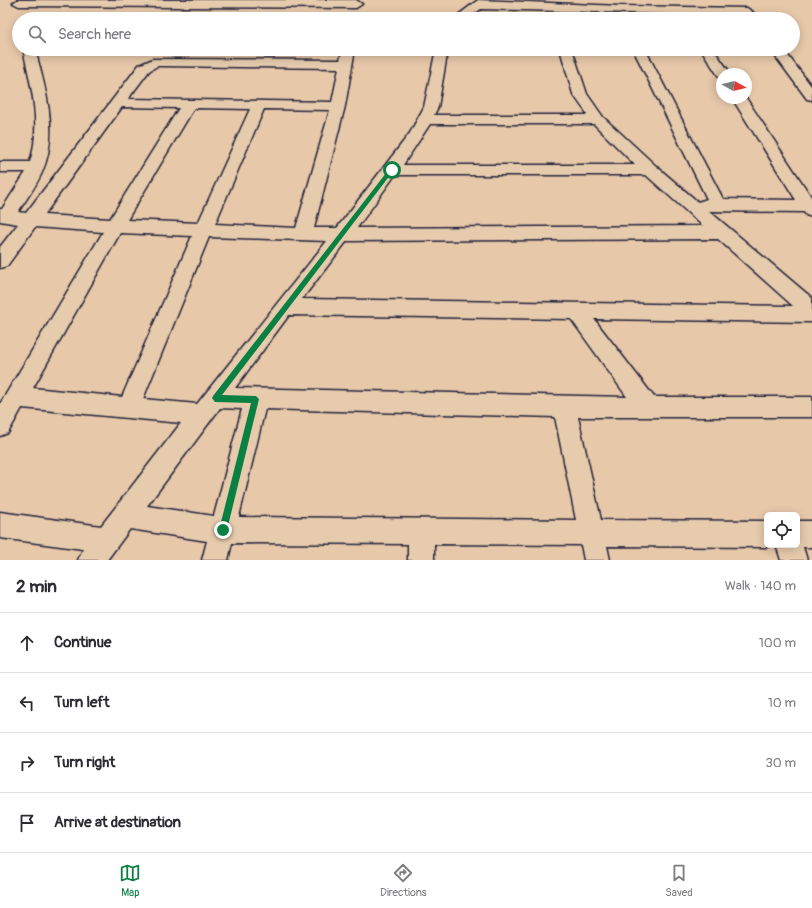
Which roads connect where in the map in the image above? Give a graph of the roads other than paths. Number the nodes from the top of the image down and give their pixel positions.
1 (676, 0) edge
2 (738, 0) edge
3 (58, 1) edge
4 (116, 2) edge
5 (234, 2) edge
6 (295, 2) edge
7 (356, 2) edge
8 (482, 3) edge
9 (20, 5) edge
10 (620, 10) edge
11 (355, 12) edge
12 (469, 12) edge
13 (542, 12) edge
14 (588, 12) edge
15 (646, 12) edge
16 (684, 12) edge
17 (748, 12) edge
18 (31, 56) edge
19 (441, 56) edge
20 (568, 56) edge
21 (643, 56) edge
22 (712, 56) edge
23 (781, 56) edge
24 (347, 57) edge
25 (720, 68) edge
26 (812, 96) edge
27 (116, 103) junction
28 (189, 104) junction
29 (743, 104) edge
30 (259, 105) junction
31 (338, 106) junction
32 (426, 119) junction
33 (598, 120) junction
34 (0, 166) edge
35 (36, 167) junction
36 (392, 170) junction
37 (650, 170) junction
38 (690, 205) junction
39 (718, 205) junction
40 (811, 208) edge
41 (3, 215) edge
42 (29, 220) junction
43 (115, 226) junction
44 (203, 231) junction
45 (722, 232) junction
46 (302, 235) junction
47 (342, 235) junction
48 (0, 261) edge
49 (284, 307) junction
50 (812, 310) edge
51 (576, 311) junction
52 (812, 314) edge
53 (16, 397) junction
54 (256, 399) junction
55 (209, 407) junction
56 (564, 407) junction
57 (648, 407) junction
58 (812, 407) edge
59 (128, 408) junction
60 (0, 425) edge
61 (125, 516) junction
62 (0, 525) edge
63 (223, 530) junction
64 (421, 531) junction
65 (590, 532) junction
66 (764, 534) edge
67 (800, 534) edge
68 (812, 534) edge
69 (107, 540) junction
70 (790, 548) edge
71 (91, 560) edge
72 (215, 560) edge
73 (421, 560) edge
74 (596, 560) edge
75 (794, 560) edge

1 - 16 street
2 - 17 street
3 - 4 street
3 - 9 street
4 - 5 street
5 - 6 street
6 - 7 street
7 - 11 street
8 - 12 street
8 - 13 street
10 - 14 street
10 - 15 street
18 - 35 street
19 - 32 street
20 - 33 street
21 - 39 street
22 - 25 street
23 - 26 street
24 - 27 street
24 - 31 street
27 - 28 street
27 - 42 street
28 - 30 street
28 - 43 street
29 - 40 street
30 - 31 street
30 - 44 street
31 - 46 street
32 - 33 street
32 - 36 street
33 - 37 street
34 - 35 street
35 - 41 street
36 - 37 street
36 - 47 street
37 - 38 street
38 - 39 street
38 - 45 street
39 - 40 street
41 - 42 street
42 - 43 street
42 - 48 street
43 - 44 street
43 - 53 street
44 - 46 street
44 - 59 street
45 - 47 street
45 - 50 street
46 - 47 street
47 - 49 street
49 - 51 street
49 - 55 street
51 - 52 street
51 - 57 street
53 - 59 street
53 - 60 street
54 - 55 street
54 - 56 street
54 - 63 street
55 - 59 street
55 - 61 street
56 - 57 street
56 - 65 street
57 - 58 street
61 - 63 street
61 - 69 street
62 - 69 street
63 - 64 street
63 - 72 street
64 - 65 street
64 - 73 street
65 - 66 street
65 - 74 street
67 - 68 street
69 - 71 street
70 - 75 street

